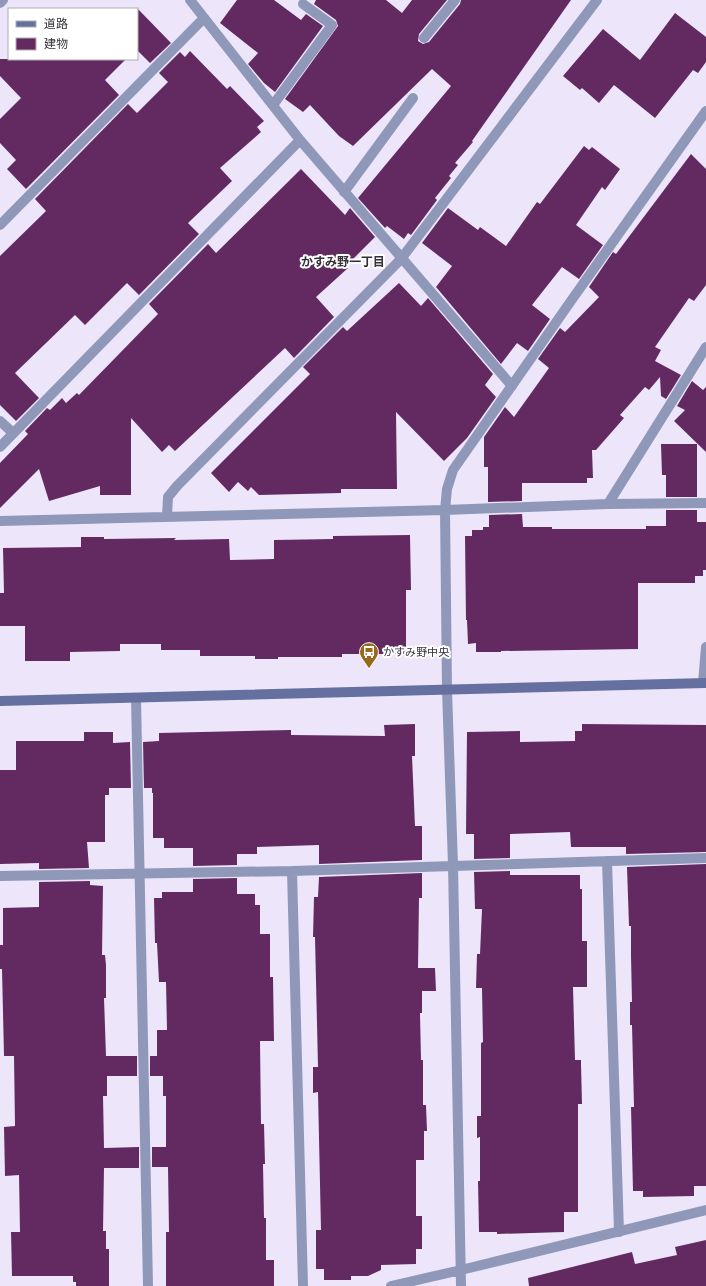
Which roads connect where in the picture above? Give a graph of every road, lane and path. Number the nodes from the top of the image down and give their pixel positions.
1 (3, 0) edge
2 (190, 0) edge
3 (455, 0) edge
4 (597, 0) edge
5 (0, 3) edge
6 (304, 4) dead end
7 (204, 18) junction
8 (424, 38) dead end
9 (413, 98) dead end
10 (273, 105) junction
11 (706, 111) edge
12 (300, 140) junction
13 (344, 192) junction
14 (0, 226) edge
15 (401, 259) junction
16 (706, 347) edge
17 (512, 386) junction
18 (0, 421) edge
19 (13, 434) junction
20 (0, 447) edge
21 (706, 503) edge
22 (608, 504) junction
23 (445, 510) junction
24 (167, 516) junction
25 (0, 521) edge
26 (706, 647) edge
27 (704, 683) edge
28 (447, 690) junction
29 (136, 698) junction
30 (0, 702) edge
31 (706, 858) edge
32 (607, 861) junction
33 (453, 865) junction
34 (292, 871) junction
35 (139, 873) junction
36 (0, 876) edge
37 (706, 1210) edge
38 (619, 1232) junction
39 (461, 1270) junction
40 (148, 1286) edge
41 (302, 1286) edge
42 (391, 1286) edge
43 (461, 1286) edge

1 - 5 street
2 - 7 street
3 - 8 street
4 - 15 street
6 - 10 street
7 - 10 street
7 - 14 street
9 - 13 street
10 - 12 street
11 - 17 street
12 - 13 street
12 - 19 street
13 - 15 street
15 - 17 street
15 - 24 street
16 - 22 street
17 - 23 street
18 - 19 street
19 - 20 street
21 - 22 street
22 - 23 street
23 - 24 street
23 - 28 street
24 - 25 street
26 - 27 street
27 - 28 street
28 - 29 street
28 - 33 street
29 - 30 street
29 - 35 street
31 - 32 street
32 - 33 street
32 - 38 street
33 - 34 street
33 - 39 street
34 - 35 street
34 - 41 street
35 - 36 street
35 - 40 street
37 - 38 street
38 - 39 street
39 - 42 street
39 - 43 street

